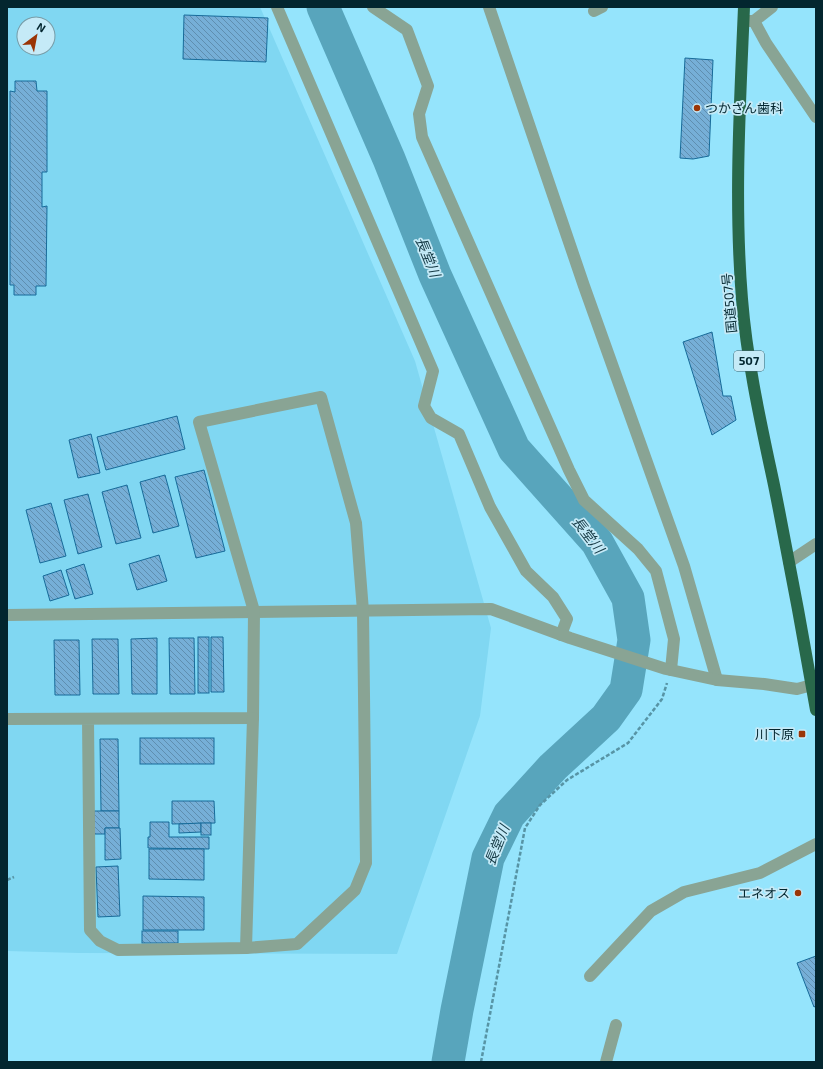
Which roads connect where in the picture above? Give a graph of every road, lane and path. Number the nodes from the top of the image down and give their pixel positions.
1 (277, 7) edge
2 (373, 7) edge
3 (489, 7) edge
4 (744, 7) edge
5 (772, 7) edge
6 (749, 21) junction
7 (816, 117) edge
8 (816, 544) edge
9 (790, 562) junction
10 (363, 610) junction
11 (254, 611) junction
12 (7, 615) edge
13 (566, 637) junction
14 (668, 670) junction
15 (717, 680) junction
16 (812, 685) junction
17 (816, 710) edge
18 (253, 718) junction
19 (7, 719) edge
20 (88, 719) junction
21 (816, 844) edge
22 (14, 877) dead end
23 (7, 880) edge
24 (246, 948) junction
25 (590, 976) dead end
26 (616, 1025) dead end
27 (480, 1062) edge
28 (606, 1062) edge

1 - 13 street
2 - 14 street
3 - 15 street
4 - 6 highway, 国道507号 / 507
5 - 6 street
6 - 7 street
6 - 9 highway, 国道507号 / 507
8 - 9 street
9 - 16 highway, 国道507号 / 507
10 - 11 street
10 - 11 street
10 - 13 street
10 - 24 street
11 - 12 street
11 - 18 street
13 - 14 street
14 - 15 street
14 - 27 path
15 - 16 street
16 - 17 highway, 国道507号 / 507
18 - 20 street
18 - 24 street
19 - 20 street
20 - 24 street
21 - 25 street
22 - 23 path
26 - 28 street

